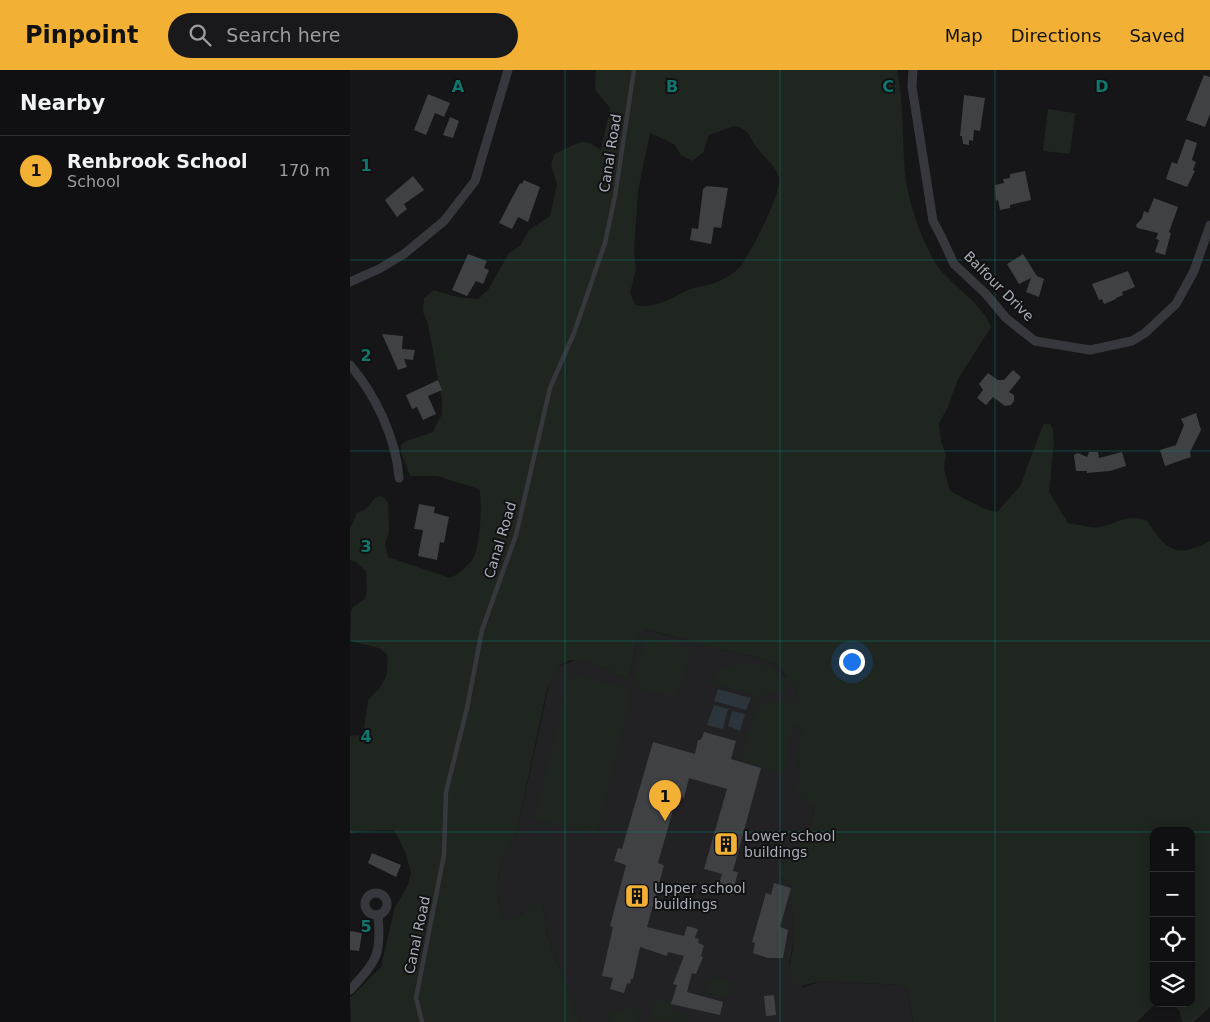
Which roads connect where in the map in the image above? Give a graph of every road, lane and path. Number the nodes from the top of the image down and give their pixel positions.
1 (508, 70) edge
2 (634, 70) edge
3 (913, 70) edge
4 (1210, 225) edge
5 (350, 282) edge
6 (350, 365) edge
7 (399, 478) dead end
8 (378, 915) dead end
9 (350, 990) edge
10 (422, 1022) edge

1 - 5 street
2 - 10 lane, Canal Road
3 - 4 street, Balfour Drive
6 - 7 street
8 - 9 street

